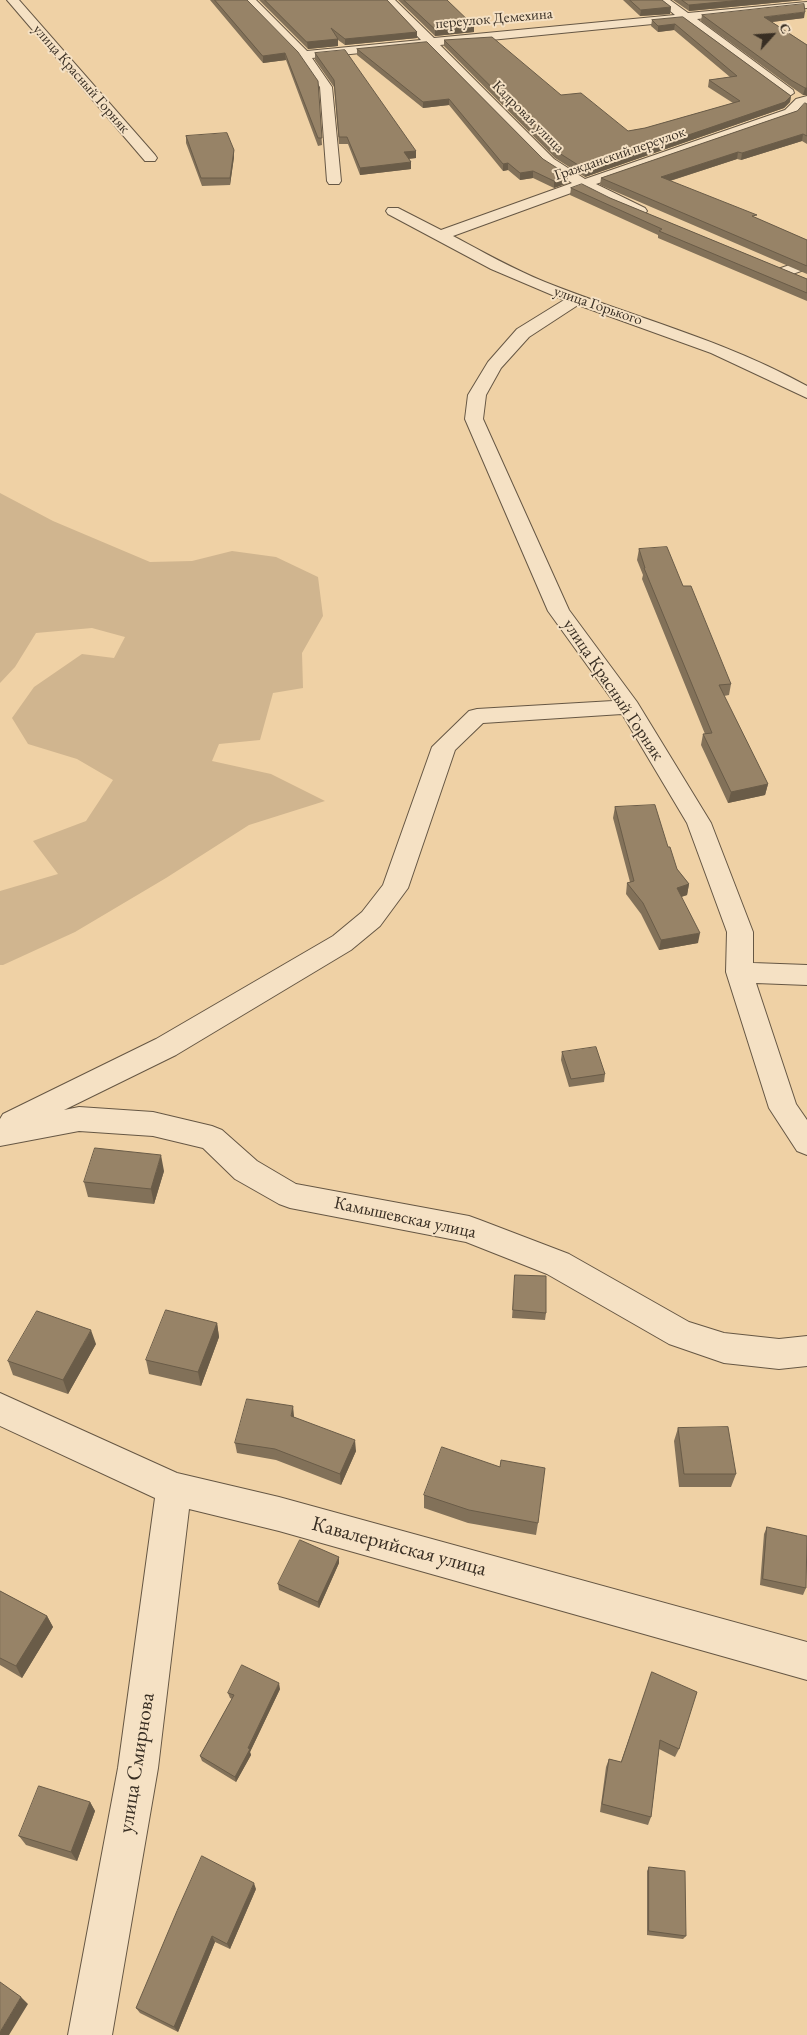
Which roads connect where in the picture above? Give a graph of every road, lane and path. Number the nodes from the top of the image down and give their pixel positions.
1 (13, 0) edge
2 (250, 0) edge
3 (389, 0) edge
4 (663, 0) edge
5 (807, 4) edge
6 (686, 18) junction
7 (432, 41) junction
8 (304, 55) junction
9 (805, 102) edge
10 (150, 158) dead end
11 (334, 181) dead end
12 (582, 184) junction
13 (393, 211) dead end
14 (650, 215) edge
15 (442, 235) junction
16 (807, 264) edge
17 (799, 279) edge
18 (576, 299) junction
19 (807, 393) edge
20 (629, 706) junction
21 (740, 972) junction
22 (807, 975) edge
23 (0, 1128) edge
24 (0, 1134) edge
25 (807, 1143) edge
26 (807, 1351) edge
27 (0, 1409) edge
28 (174, 1489) junction
29 (807, 1661) edge
30 (90, 2035) edge

1 - 10 street, улица Красный Горняк
2 - 8 street
3 - 7 street, Кадровая улица
4 - 6 street
5 - 6 street, переулок Демехина
6 - 7 street, переулок Демехина
6 - 9 street
7 - 8 street, переулок Демехина
7 - 12 street, Кадровая улица
8 - 11 street
9 - 12 street, Гражданский переулок
12 - 14 street, Кадровая улица
12 - 15 street, Гражданский переулок
13 - 15 street, улица Горького
15 - 18 street, улица Горького
16 - 17 street
18 - 19 street, улица Горького
18 - 20 street, улица Красный Горняк
20 - 21 street, улица Красный Горняк
20 - 23 street
21 - 22 street
21 - 25 street, улица Красный Горняк
24 - 26 street, Камышевская улица
27 - 28 street, Кавалерийская улица
28 - 29 street, Кавалерийская улица
28 - 30 street, улица Смирнова

